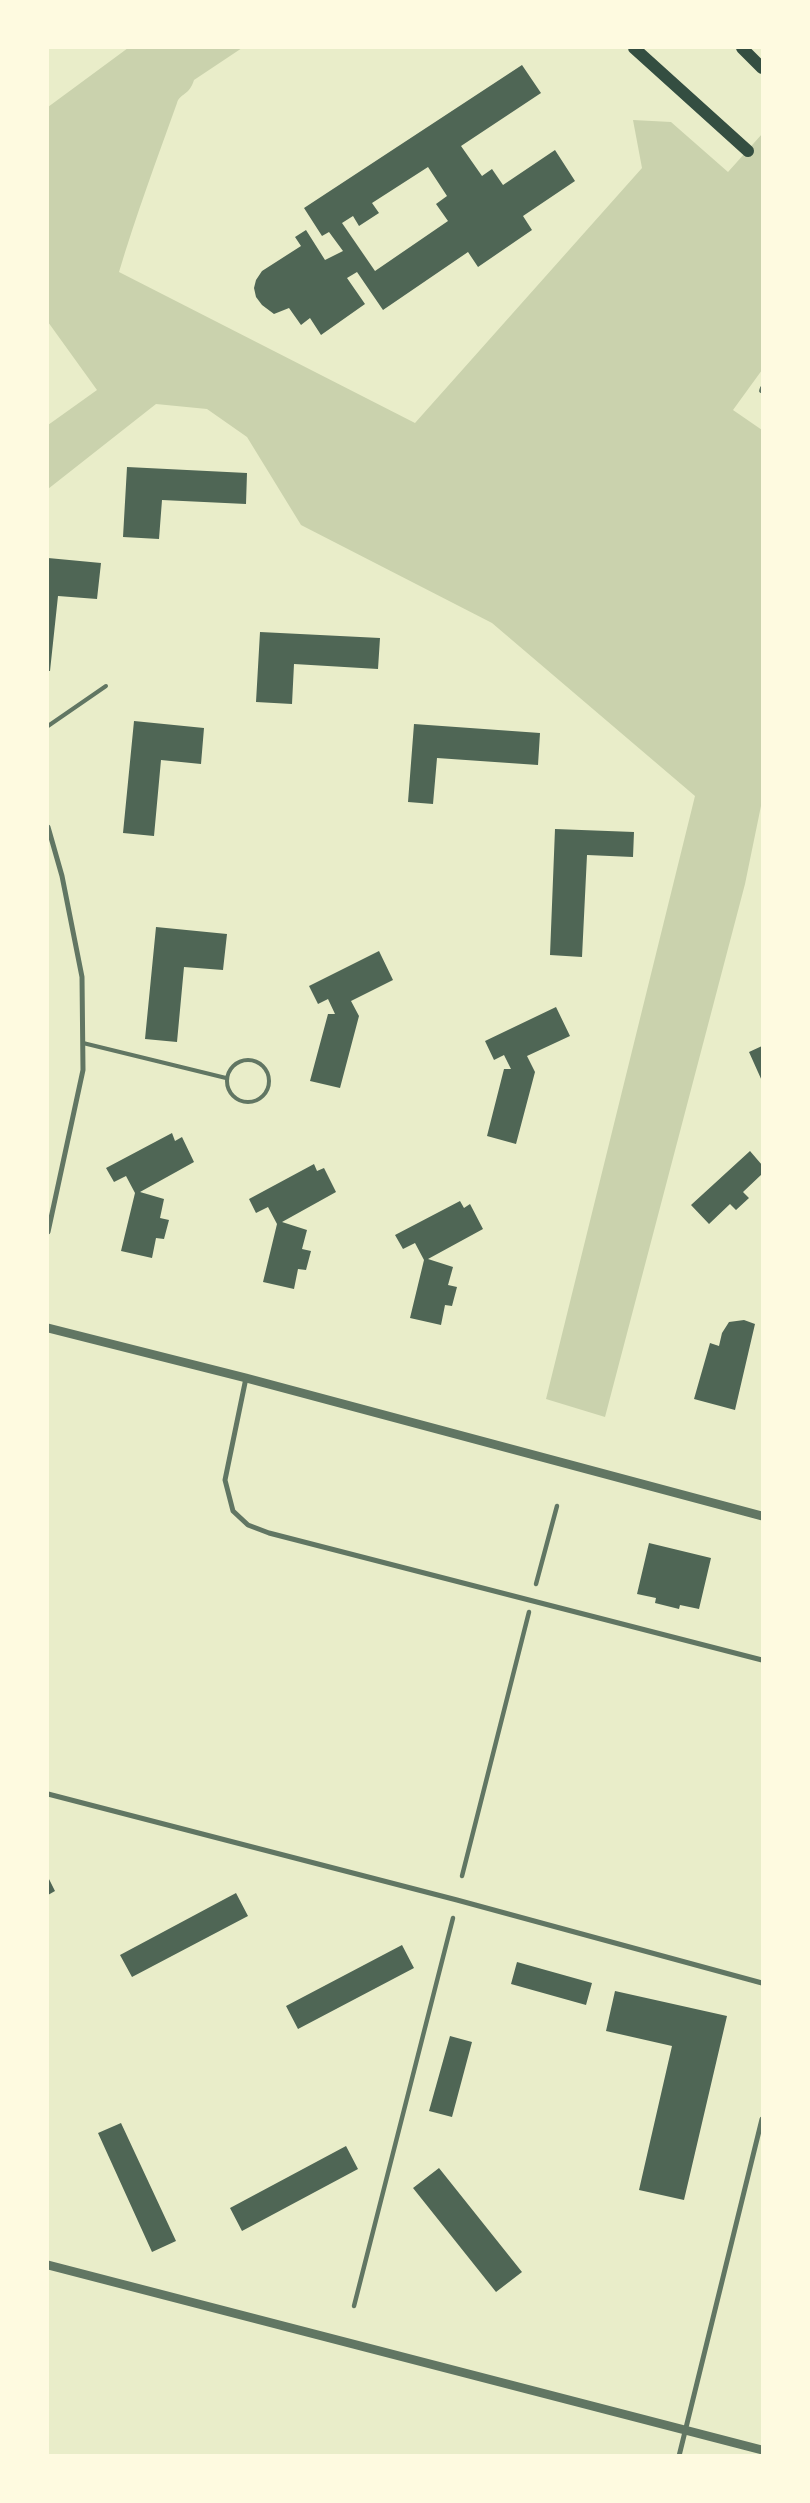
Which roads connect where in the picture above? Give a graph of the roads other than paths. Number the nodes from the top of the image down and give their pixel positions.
1 (634, 48) edge
2 (742, 48) edge
3 (762, 68) edge
4 (748, 151) dead end
5 (106, 686) dead end
6 (48, 726) edge
7 (48, 827) edge
8 (83, 1043) junction
9 (226, 1078) junction
10 (48, 1232) edge
11 (48, 1328) edge
12 (246, 1378) junction
13 (556, 1506) dead end
14 (762, 1516) edge
15 (536, 1584) dead end
16 (529, 1612) dead end
17 (762, 1660) edge
18 (48, 1794) edge
19 (462, 1876) dead end
20 (453, 1918) dead end
21 (762, 1983) edge
22 (762, 2119) edge
23 (48, 2265) edge
24 (354, 2306) dead end
25 (686, 2429) junction
26 (762, 2450) edge
27 (679, 2456) edge

1 - 4 main road
2 - 3 main road
5 - 6 lane
7 - 8 street
8 - 9 lane
8 - 10 street
9 - 9 lane
11 - 12 street
12 - 14 street
12 - 17 street
13 - 15 street
16 - 19 street
18 - 21 street
20 - 24 street
22 - 25 street
23 - 25 street
25 - 26 street
25 - 27 street

